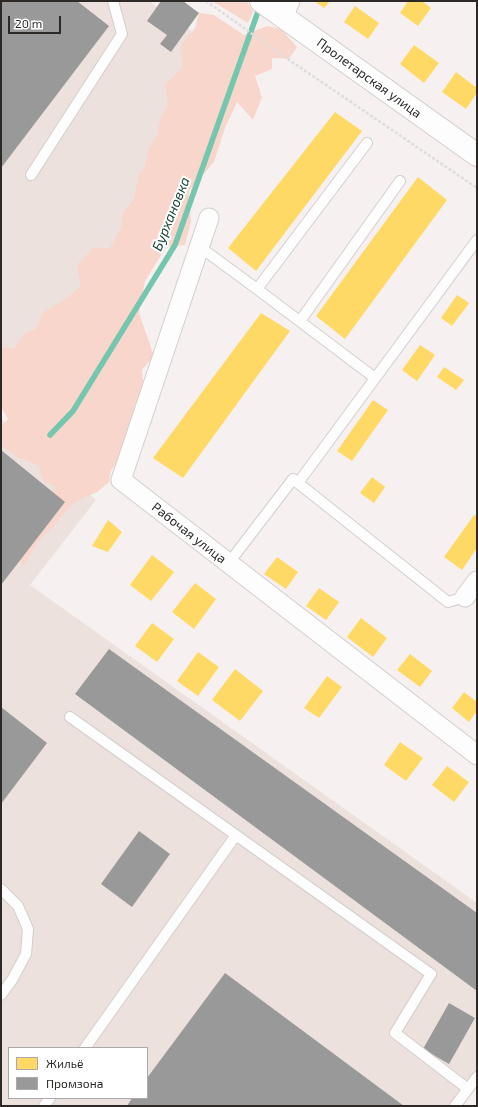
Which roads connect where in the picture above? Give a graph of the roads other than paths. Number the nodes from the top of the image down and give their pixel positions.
1 (113, 1) edge
2 (276, 6) edge
3 (367, 142) dead end
4 (477, 155) edge
5 (31, 175) dead end
6 (400, 181) dead end
7 (209, 218) dead end
8 (477, 240) edge
9 (200, 248) junction
10 (257, 289) junction
11 (300, 321) junction
12 (375, 378) junction
13 (298, 483) junction
14 (228, 564) junction
15 (477, 581) edge
16 (465, 597) joint
17 (70, 717) dead end
18 (477, 755) edge
19 (236, 835) junction
20 (1, 888) edge
21 (1, 995) edge
22 (86, 1047) edge
23 (477, 1077) edge
24 (468, 1089) junction
25 (455, 1106) edge

1 - 5 lane
2 - 4 street, Пролетарская улица
3 - 10 lane
6 - 11 lane
7 - 9 street, Рабочая улица
8 - 12 lane
9 - 10 lane
9 - 14 street, Рабочая улица
10 - 11 lane
11 - 12 lane
12 - 13 lane
13 - 14 lane
13 - 16 lane
14 - 18 street, Рабочая улица
15 - 16 street
17 - 19 lane
19 - 22 lane
19 - 24 lane
20 - 21 lane
23 - 24 lane
24 - 25 lane

